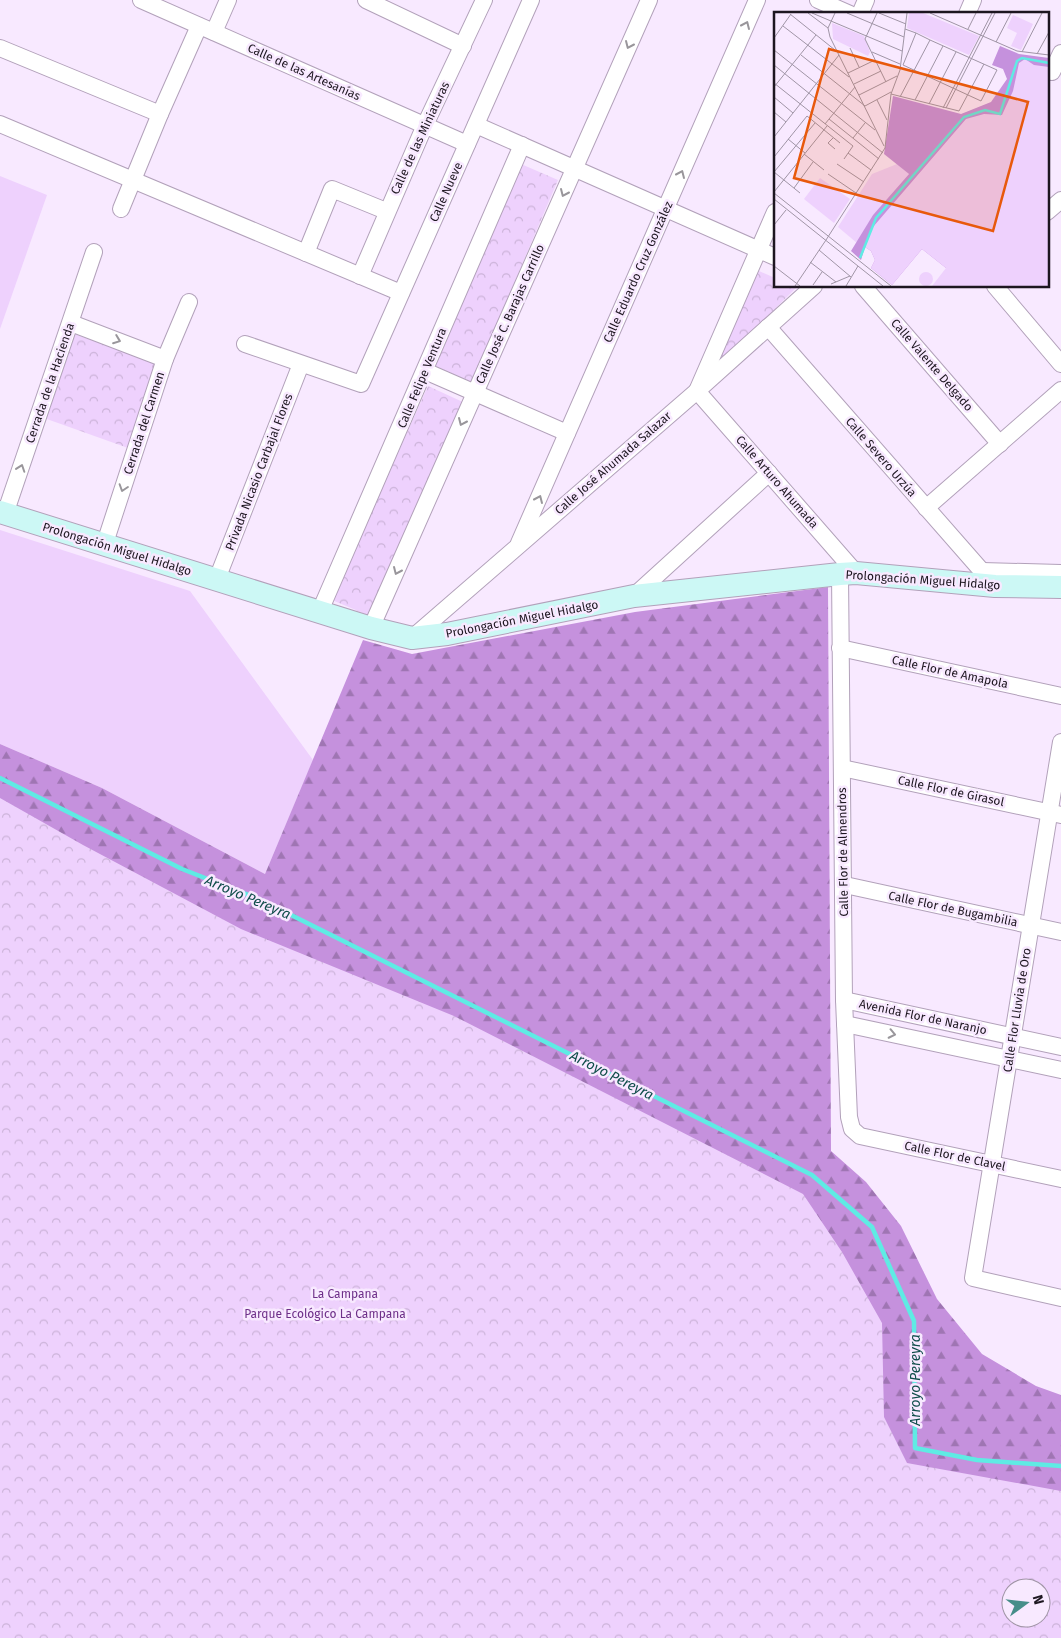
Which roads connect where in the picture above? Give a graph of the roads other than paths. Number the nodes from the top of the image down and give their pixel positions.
1 (141, 0) edge
2 (228, 0) edge
3 (366, 0) edge
4 (484, 0) edge
5 (531, 0) edge
6 (649, 0) edge
7 (757, 0) edge
8 (818, 0) edge
9 (866, 0) edge
10 (973, 0) edge
11 (845, 12) edge
12 (861, 12) edge
13 (969, 12) edge
14 (207, 29) junction
15 (463, 46) junction
16 (0, 48) edge
17 (1061, 53) edge
18 (1054, 72) edge
19 (160, 114) junction
20 (0, 124) edge
21 (425, 125) junction
22 (476, 125) junction
23 (467, 144) junction
24 (522, 145) junction
25 (574, 168) junction
26 (132, 182) junction
27 (1061, 200) edge
28 (121, 209) dead end
29 (666, 209) junction
30 (386, 211) junction
31 (1048, 211) edge
32 (774, 214) edge
33 (758, 250) junction
34 (94, 252) dead end
35 (306, 253) junction
36 (774, 257) edge
37 (360, 276) junction
38 (812, 288) edge
39 (865, 288) edge
40 (997, 288) edge
41 (401, 293) junction
42 (189, 302) dead end
43 (71, 323) junction
44 (768, 328) junction
45 (245, 344) dead end
46 (165, 359) junction
47 (301, 364) junction
48 (1061, 364) edge
49 (425, 371) junction
50 (1061, 390) edge
51 (697, 391) junction
52 (475, 394) junction
53 (567, 433) junction
54 (1000, 444) junction
55 (769, 473) junction
56 (926, 508) junction
57 (3, 513) edge
58 (519, 543) junction
59 (104, 546) junction
60 (848, 573) junction
61 (1061, 573) edge
62 (217, 579) junction
63 (988, 579) junction
64 (1061, 587) edge
65 (634, 596) junction
66 (320, 611) junction
67 (371, 628) junction
68 (412, 638) junction
69 (840, 648) junction
70 (1061, 696) edge
71 (1061, 742) edge
72 (842, 768) junction
73 (1055, 814) edge
74 (845, 885) junction
75 (1031, 926) junction
76 (1061, 932) edge
77 (844, 1000) junction
78 (845, 1024) junction
79 (1012, 1036) junction
80 (1061, 1047) edge
81 (1009, 1058) junction
82 (1061, 1070) edge
83 (852, 1129) joint
84 (992, 1164) junction
85 (1061, 1179) edge
86 (1061, 1298) edge

1 - 14 street, Calle de las Artesanías
2 - 14 street
3 - 15 street
4 - 15 street, Calle de las Miniaturas
5 - 22 street, Calle Nueve
6 -> 25 street, Calle José C. Barajas Carrillo
29 -> 7 street, Calle Eduardo Cruz González
8 - 11 street
9 - 12 street
10 - 13 street
14 - 19 street
14 - 21 street, Calle de las Artesanías
15 - 21 street, Calle de las Miniaturas
16 - 19 street
17 - 18 street
19 - 26 street
20 - 26 street
21 - 23 street, Calle de las Artesanías
21 - 30 street, Calle de las Miniaturas
22 - 23 street, Calle Nueve
22 - 24 street
23 - 41 street, Calle Nueve
24 - 25 street
24 - 49 street, Calle Felipe Ventura
25 - 29 street
25 -> 52 street, Calle José C. Barajas Carrillo
26 - 28 street
26 - 35 street
27 - 31 street
29 - 33 street
29 - 53 street, Calle Eduardo Cruz González
30 - 35 street
30 - 37 street, Calle de las Miniaturas
32 - 33 street
33 - 36 street
33 - 51 street
34 - 43 street, Cerrada de la Hacienda
35 - 37 street
37 - 41 street
38 - 44 street, Calle José Ahumada Salazar
39 - 54 street, Calle Valente Delgado
40 - 48 street
41 - 47 street, Calle Nueve
42 - 46 street, Cerrada del Carmen
43 -> 46 street
57 -> 43 street, Cerrada de la Hacienda
44 - 51 street, Calle José Ahumada Salazar
44 - 56 street, Calle Severo Urzúa
45 - 47 street
46 -> 59 street, Cerrada del Carmen
47 - 62 street, Privada Nicasio Carbajal Flores
49 - 52 street
49 - 66 street, Calle Felipe Ventura
50 - 54 street
51 - 55 street, Calle Arturo Ahumada
51 - 58 street, Calle José Ahumada Salazar
52 - 53 street
52 -> 67 street, Calle José C. Barajas Carrillo
58 -> 53 street, Calle Eduardo Cruz González
54 - 56 street
55 - 60 street, Calle Arturo Ahumada
55 - 65 street
56 - 63 street, Calle Severo Urzúa
57 - 59 main road, Prolongación Miguel Hidalgo
58 - 68 street, Calle José Ahumada Salazar
59 - 62 main road, Prolongación Miguel Hidalgo
60 - 63 main road, Prolongación Miguel Hidalgo
60 - 65 main road, Prolongación Miguel Hidalgo
60 - 69 street, Calle Flor de Almendros
61 - 63 street
62 - 66 main road, Prolongación Miguel Hidalgo
63 - 64 main road, Prolongación Miguel Hidalgo
65 - 68 main road, Prolongación Miguel Hidalgo
66 - 67 main road, Prolongación Miguel Hidalgo
67 - 68 main road, Prolongación Miguel Hidalgo
69 - 70 street, Calle Flor de Amapola
69 - 72 street, Calle Flor de Almendros
71 - 73 street, Calle Flor Lluvia de Oro
72 - 73 street, Calle Flor de Girasol
72 - 74 street, Calle Flor de Almendros
73 - 75 street, Calle Flor Lluvia de Oro
74 - 75 street, Calle Flor de Bugambilia
74 - 77 street, Calle Flor de Almendros
75 - 76 street, Calle Flor de Bugambilia
75 - 79 street, Calle Flor Lluvia de Oro
77 - 78 street, Calle Flor de Almendros
77 - 79 street, Avenida Flor de Naranjo
78 -> 81 street, Avenida Flor de Naranjo
78 - 83 street, Calle Flor de Almendros
79 - 80 street, Avenida Flor de Naranjo
79 - 81 street, Calle Flor Lluvia de Oro
81 - 82 street, Avenida Flor de Naranjo
81 - 84 street, Calle Flor Lluvia de Oro
83 - 84 street, Calle Flor de Clavel
84 - 85 street, Calle Flor de Clavel
84 - 86 street, Calle Flor Lluvia de Oro

